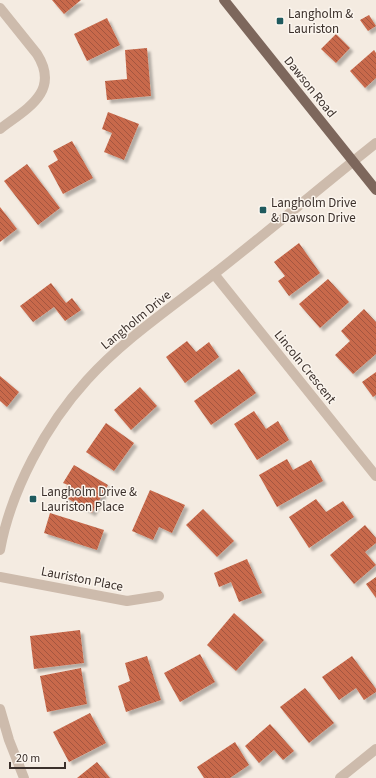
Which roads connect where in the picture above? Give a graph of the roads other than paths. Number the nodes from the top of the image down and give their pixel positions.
1 (224, 0) edge
2 (0, 8) edge
3 (0, 129) edge
4 (376, 143) edge
5 (353, 161) junction
6 (376, 190) edge
7 (214, 274) junction
8 (376, 476) edge
9 (0, 550) edge
10 (0, 577) edge
11 (159, 596) dead end
12 (0, 709) edge
13 (376, 749) edge
14 (24, 778) edge
15 (340, 778) edge

1 - 5 main road, Dawson Road
2 - 3 street
4 - 5 street, Langholm Drive
5 - 6 main road, Dawson Road
5 - 7 street, Langholm Drive
7 - 8 street, Lincoln Crescent
7 - 9 street, Langholm Drive
10 - 11 street, Lauriston Place
12 - 14 street
13 - 15 street

